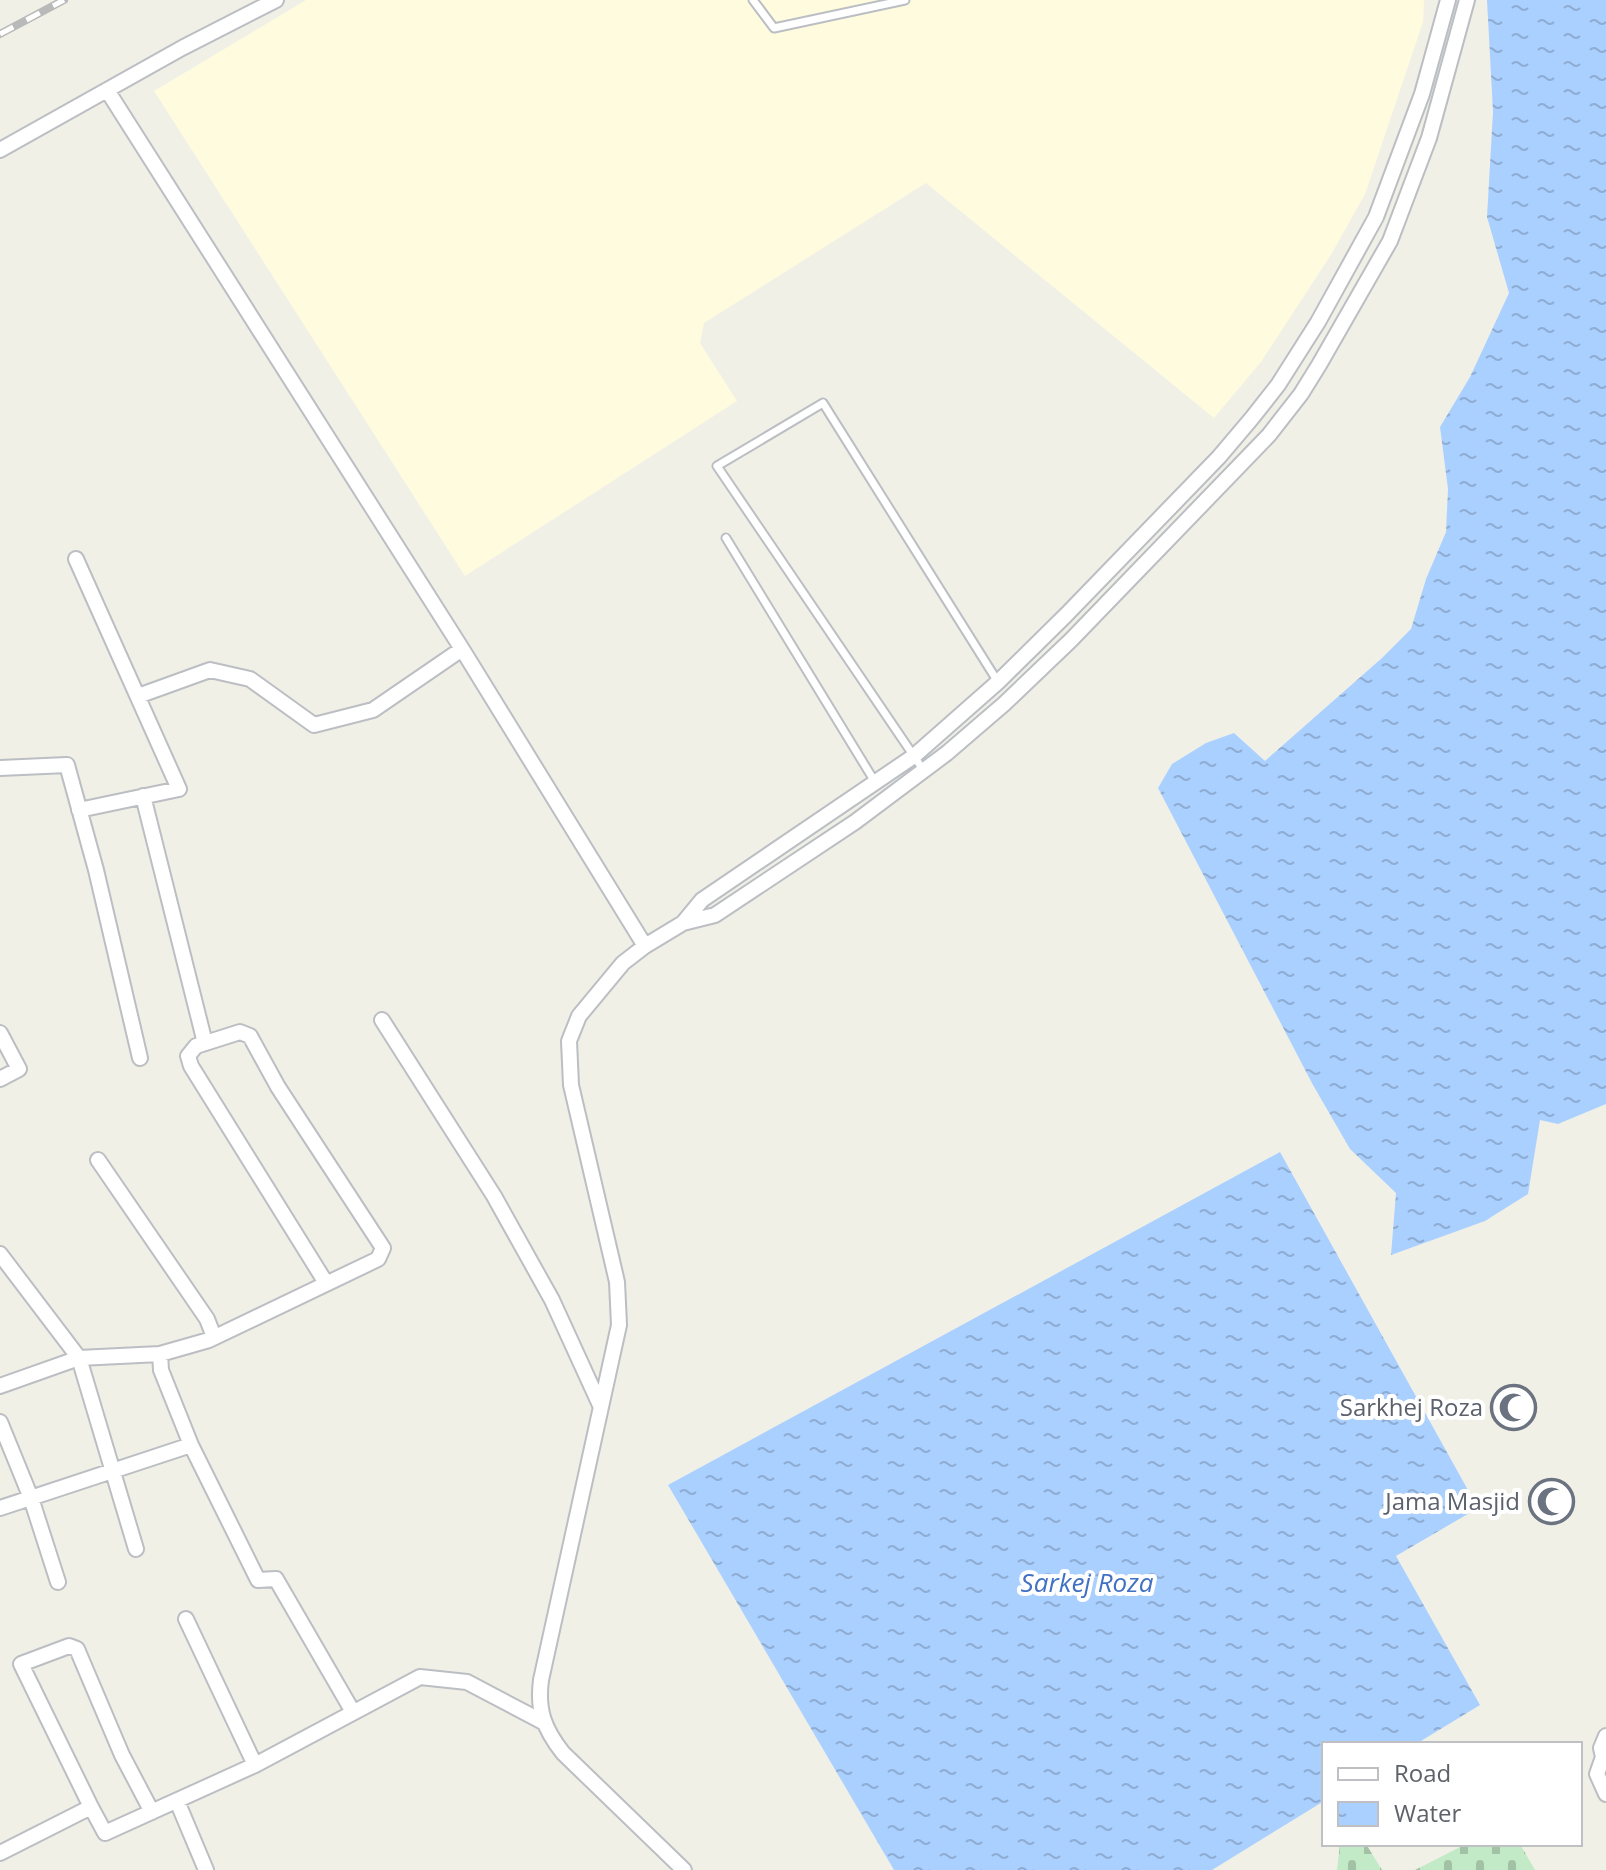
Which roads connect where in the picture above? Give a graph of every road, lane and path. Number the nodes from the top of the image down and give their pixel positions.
1 (276, 0) edge
2 (753, 0) edge
3 (905, 0) edge
4 (1448, 0) edge
5 (1467, 0) edge
6 (1430, 70) junction
7 (1448, 76) junction
8 (107, 90) junction
9 (0, 150) edge
10 (1306, 340) junction
11 (1326, 352) junction
12 (1264, 403) junction
13 (1281, 419) junction
14 (1219, 457) junction
15 (1234, 473) junction
16 (726, 538) dead end
17 (76, 559) dead end
18 (1066, 615) junction
19 (1080, 631) junction
20 (462, 649) junction
21 (998, 682) junction
22 (138, 696) junction
23 (914, 756) junction
24 (0, 768) edge
25 (925, 771) junction
26 (876, 784) junction
27 (143, 796) junction
28 (79, 810) junction
29 (784, 846) junction
30 (795, 862) junction
31 (683, 923) junction
32 (645, 946) junction
33 (382, 1020) dead end
34 (0, 1033) edge
35 (205, 1043) junction
36 (140, 1058) dead end
37 (0, 1079) edge
38 (98, 1160) dead end
39 (0, 1254) edge
40 (326, 1283) junction
41 (214, 1337) junction
42 (160, 1354) junction
43 (79, 1358) junction
44 (0, 1386) edge
45 (600, 1405) junction
46 (0, 1422) edge
47 (191, 1445) junction
48 (112, 1470) junction
49 (31, 1498) junction
50 (0, 1508) edge
51 (136, 1549) dead end
52 (58, 1582) dead end
53 (186, 1619) dead end
54 (353, 1712) junction
55 (543, 1722) junction
56 (1606, 1736) edge
57 (1604, 1758) edge
58 (255, 1765) junction
59 (1606, 1794) edge
60 (177, 1801) junction
61 (91, 1807) junction
62 (152, 1812) junction
63 (0, 1853) edge
64 (206, 1870) edge
65 (684, 1870) edge

1 - 8 street
2 - 3 lane
4 - 6 street
5 - 7 street
6 - 7 street
6 - 10 street
7 - 11 street
8 - 9 street
8 - 20 street
10 - 11 street
10 - 12 street
11 - 13 street
12 - 13 street
12 - 14 street
13 - 15 street
14 - 15 street
14 - 18 street
15 - 19 street
16 - 26 lane
17 - 22 street
18 - 19 street
18 - 21 street
19 - 25 street
20 - 22 street
20 - 32 street
21 - 23 street
21 - 23 lane
22 - 27 street
23 - 25 lane
23 - 26 street
24 - 28 street
25 - 30 street
26 - 29 street
27 - 28 street
27 - 35 street
28 - 36 street
29 - 30 street
29 - 31 street
30 - 31 street
31 - 32 street
32 - 45 street
33 - 45 street
34 - 37 street
35 - 40 street
35 - 40 street
38 - 41 street
39 - 43 street
40 - 41 street
41 - 42 street
42 - 43 street
42 - 47 street
43 - 44 street
43 - 48 street
45 - 55 street
46 - 49 street
47 - 48 street
47 - 54 street
48 - 49 street
48 - 51 street
49 - 50 street
49 - 52 street
53 - 58 street
54 - 55 street
54 - 58 street
55 - 65 street
56 - 57 street
57 - 59 street
58 - 60 street
60 - 62 street
60 - 64 street
61 - 62 street
61 - 62 street
61 - 63 street

